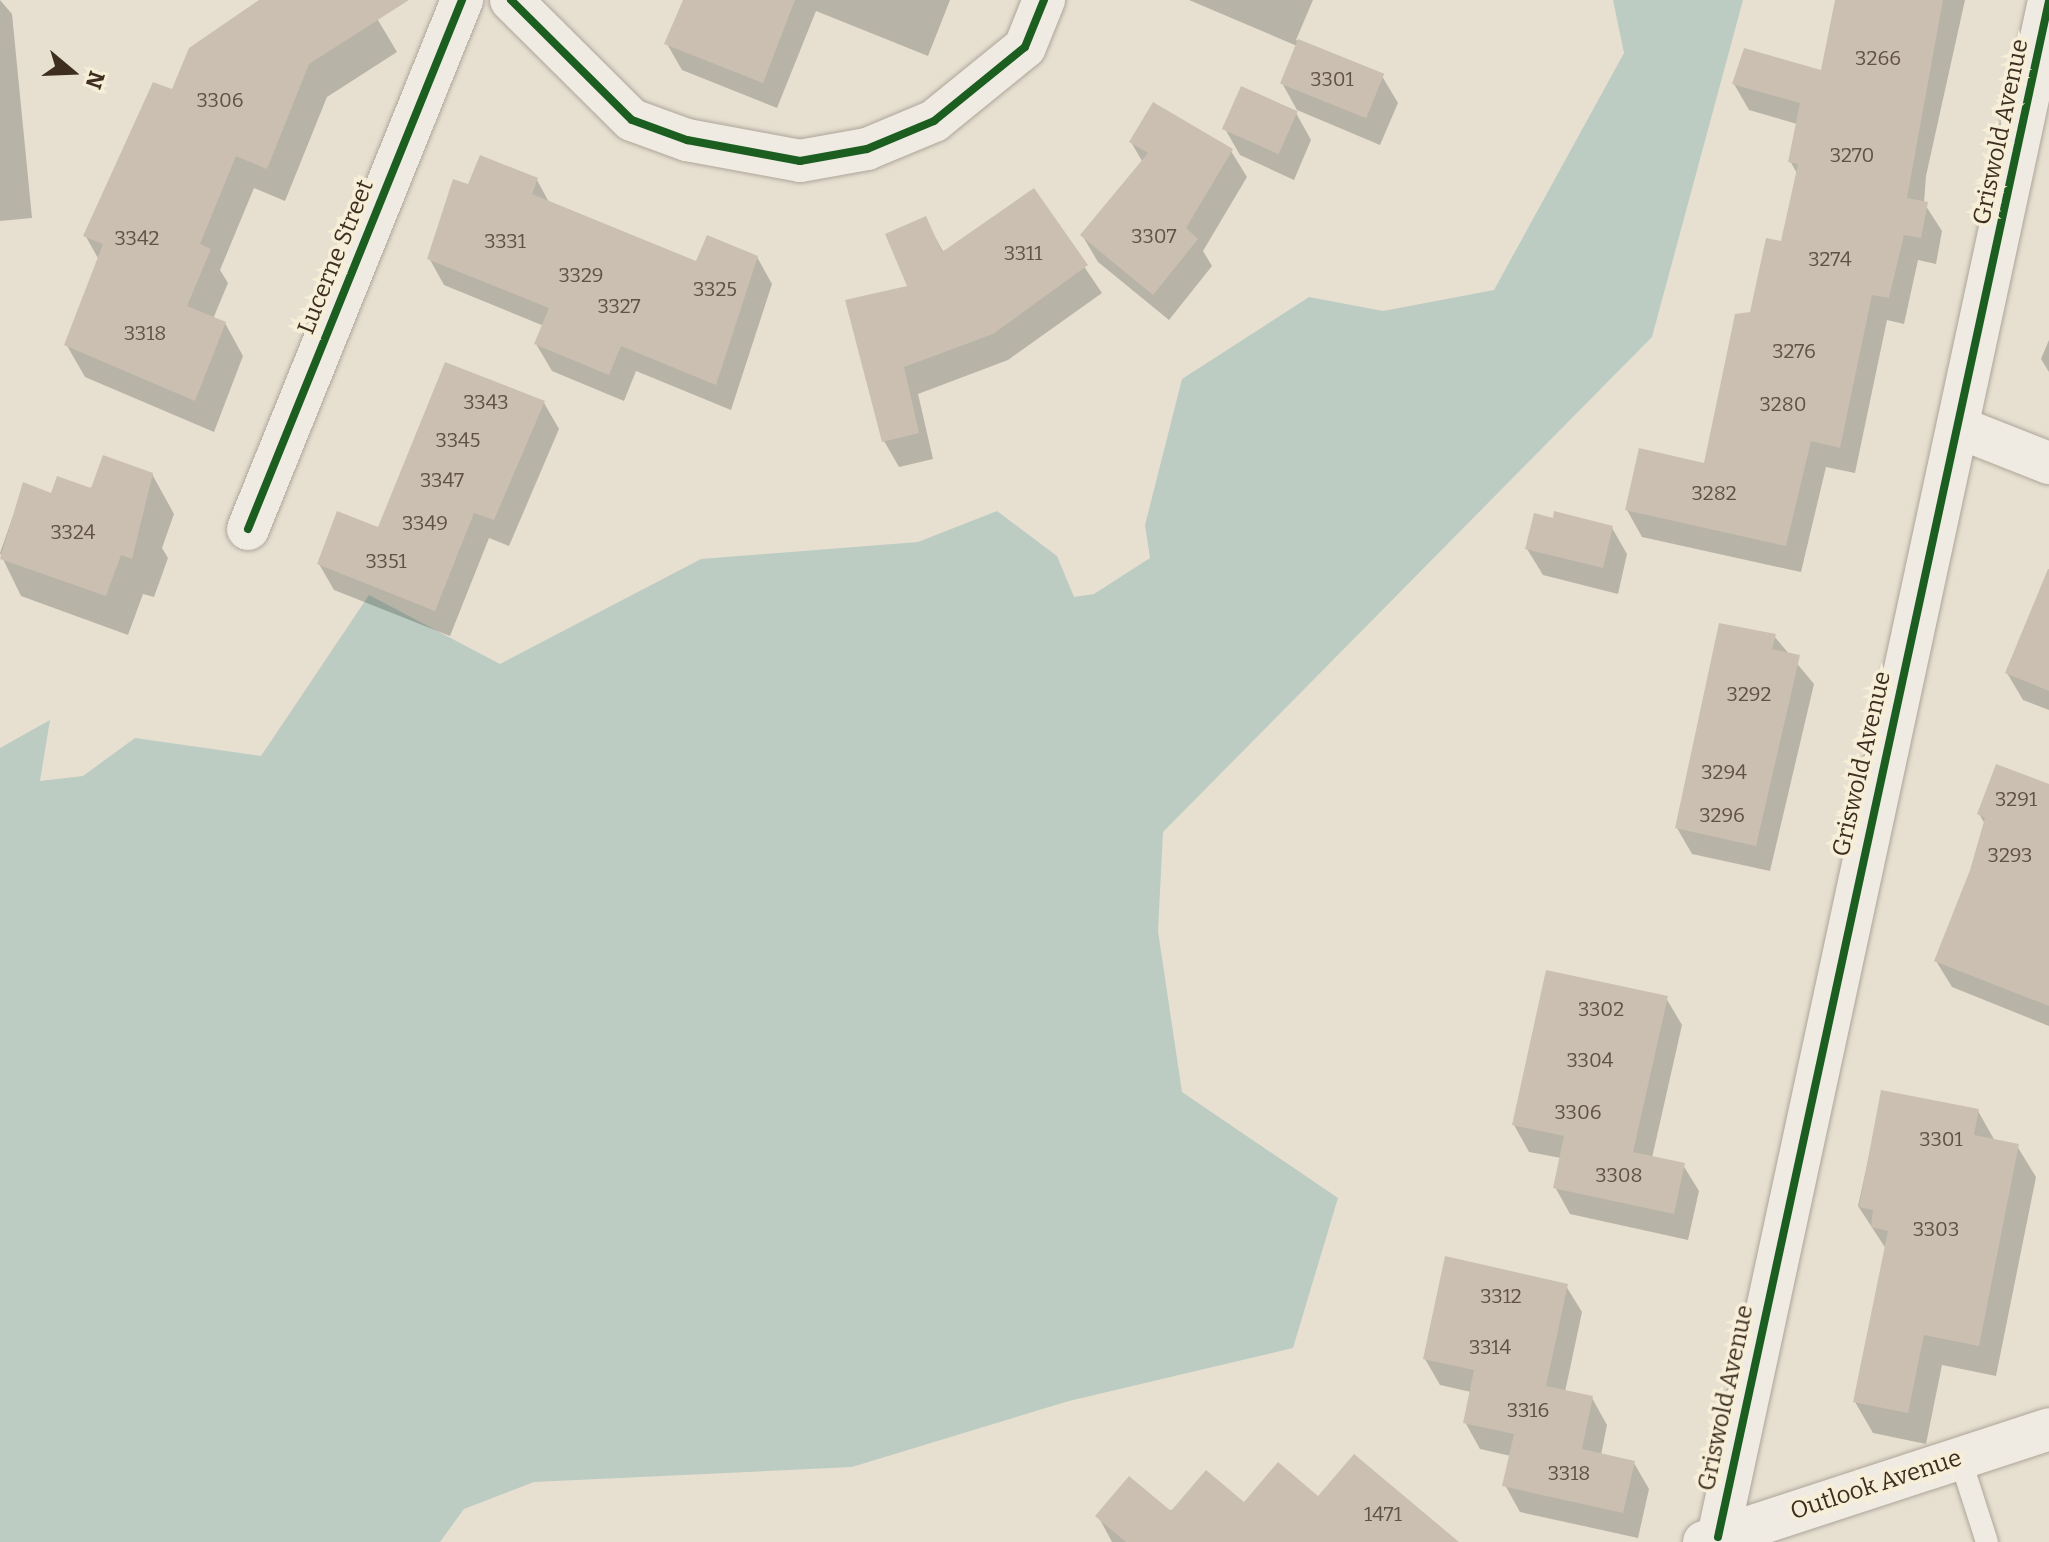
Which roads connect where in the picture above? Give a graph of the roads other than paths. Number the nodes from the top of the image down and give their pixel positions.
1 (462, 0) edge
2 (511, 0) edge
3 (1044, 0) edge
4 (2049, 1) edge
5 (1960, 428) junction
6 (2049, 463) edge
7 (248, 529) dead end
8 (2049, 1429) edge
9 (1960, 1458) junction
10 (1711, 1540) edge
11 (1987, 1542) edge

1 - 7 street, Lucerne Street
2 - 3 street
4 - 5 street, Griswold Avenue
5 - 6 street
5 - 10 street, Griswold Avenue
8 - 9 street, Outlook Avenue
9 - 10 street, Outlook Avenue
9 - 11 lane

